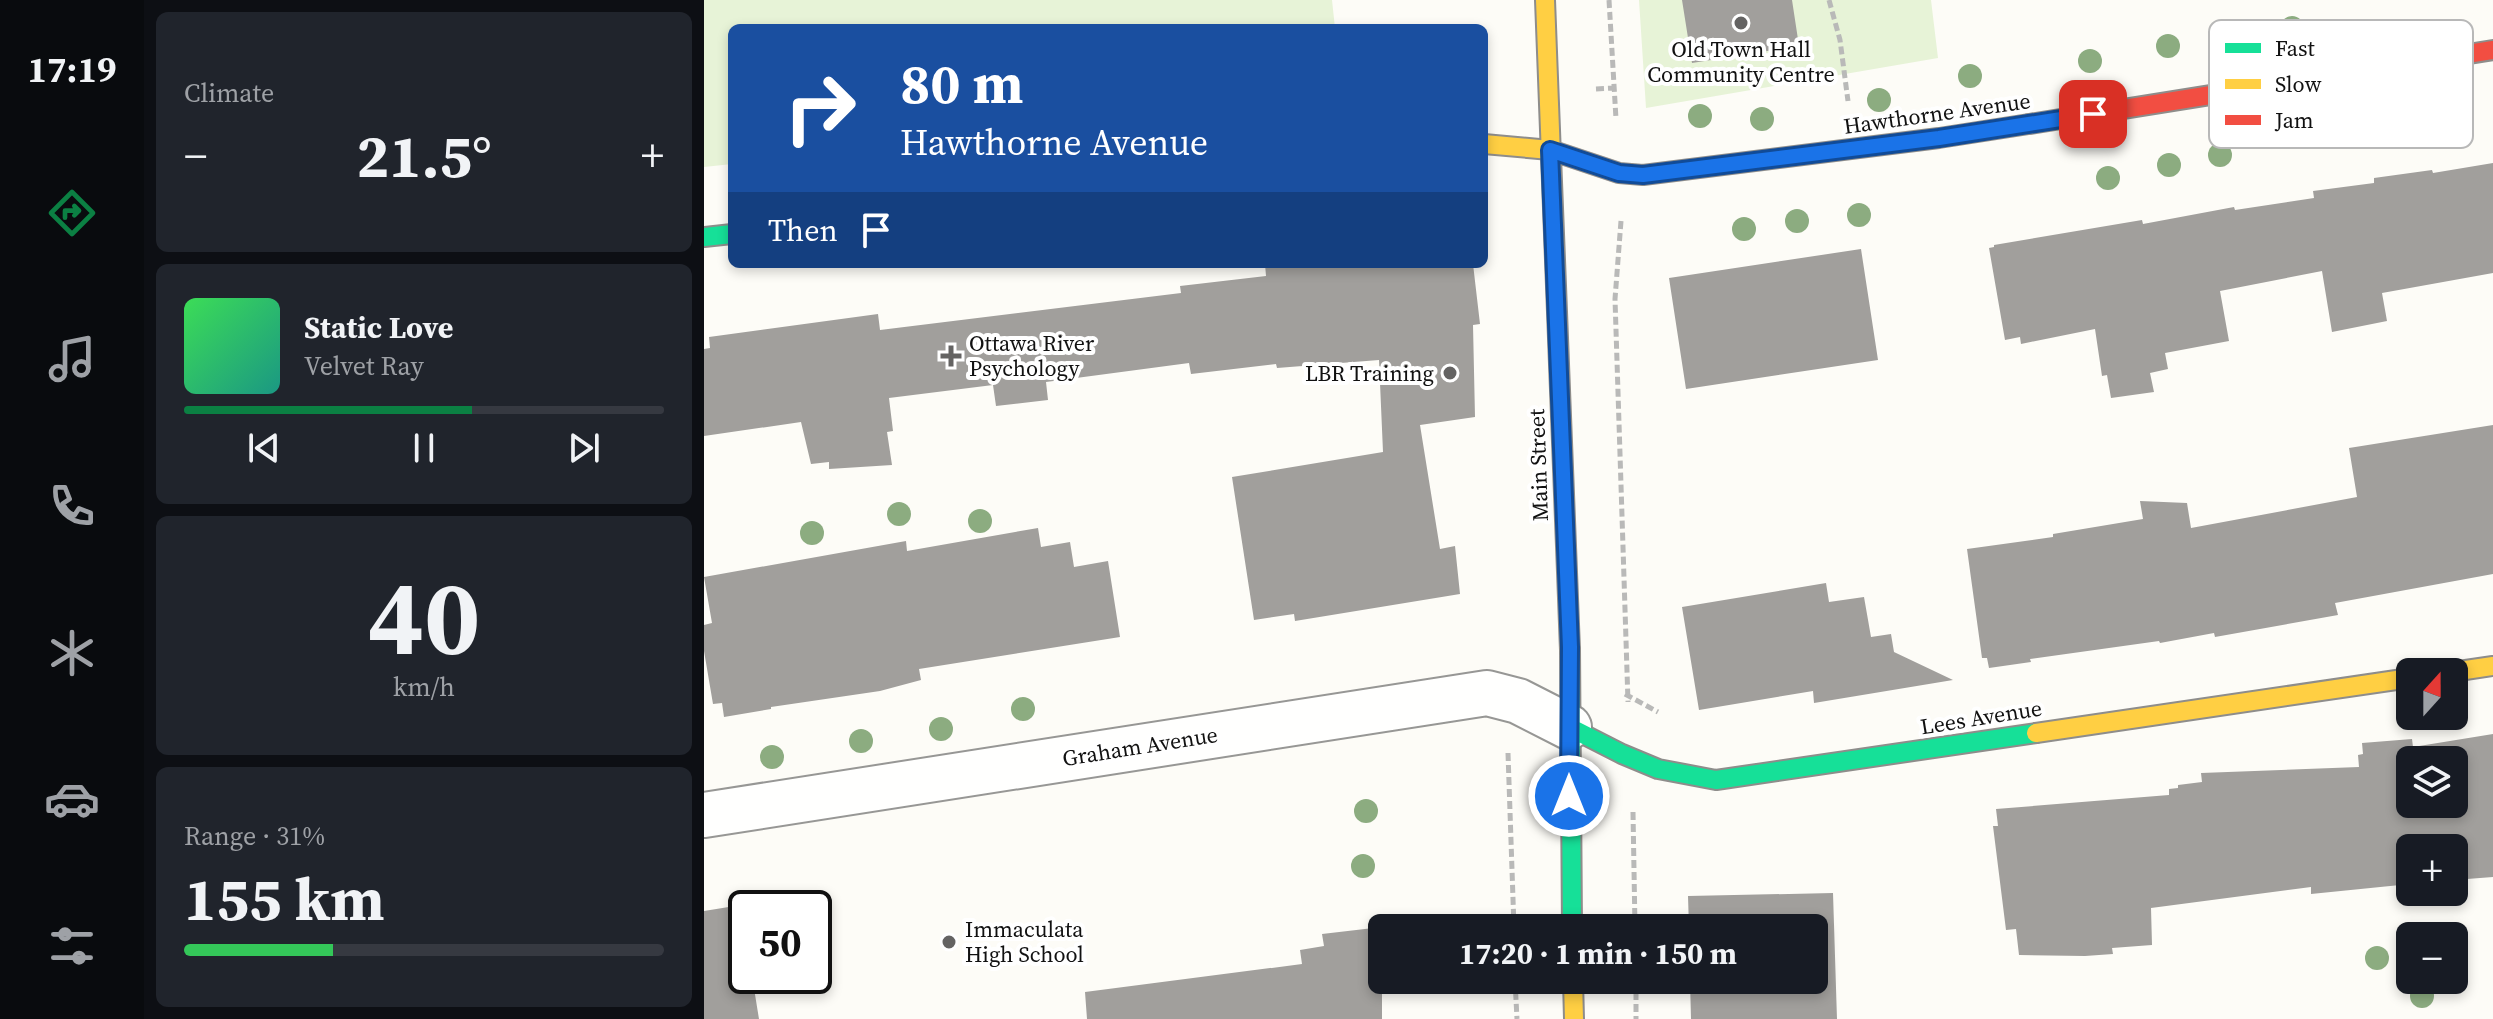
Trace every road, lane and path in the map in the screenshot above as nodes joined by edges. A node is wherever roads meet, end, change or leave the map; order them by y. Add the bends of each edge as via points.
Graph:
1 (1545, 0) edge
2 (1609, 0) edge
3 (1829, 0) edge
4 (2493, 50) edge
5 (2473, 53) edge
6 (2209, 95) edge
7 (1848, 101) dead end
8 (1488, 144) edge
9 (1550, 150) junction
10 (1619, 173) junction
11 (728, 234) edge
12 (704, 237) edge
13 (2493, 666) edge
14 (2468, 670) edge
15 (2396, 680) edge
16 (1569, 727) junction
17 (1508, 749) dead end
18 (1630, 760) junction
19 (704, 815) edge
20 (1514, 914) edge
21 (1572, 914) edge
22 (1635, 914) edge
23 (1516, 994) edge
24 (1573, 994) edge
25 (1636, 994) edge
26 (1517, 1019) edge
27 (1574, 1019) edge
28 (1636, 1019) edge

1 - 9 main road, Main Street
2 - 10 path
3 - 7 path
4 - 5 main road, Hawthorne Avenue
6 - 10 main road, Hawthorne Avenue via 1939,138 1643,175
8 - 9 main road, Hawthorne Avenue
9 - 10 main road, Hawthorne Avenue
9 - 16 main road, Main Street
10 - 18 path via 1615,299
11 - 12 main road
13 - 14 main road
15 - 18 main road, Lees Avenue via 1739,779 1690,779
16 - 18 main road, Lees Avenue
16 - 19 street, Graham Avenue via 1518,701 1487,693
16 - 21 main road, Main Street
17 - 20 path
18 - 22 path
23 - 26 path
24 - 27 main road
25 - 28 path

